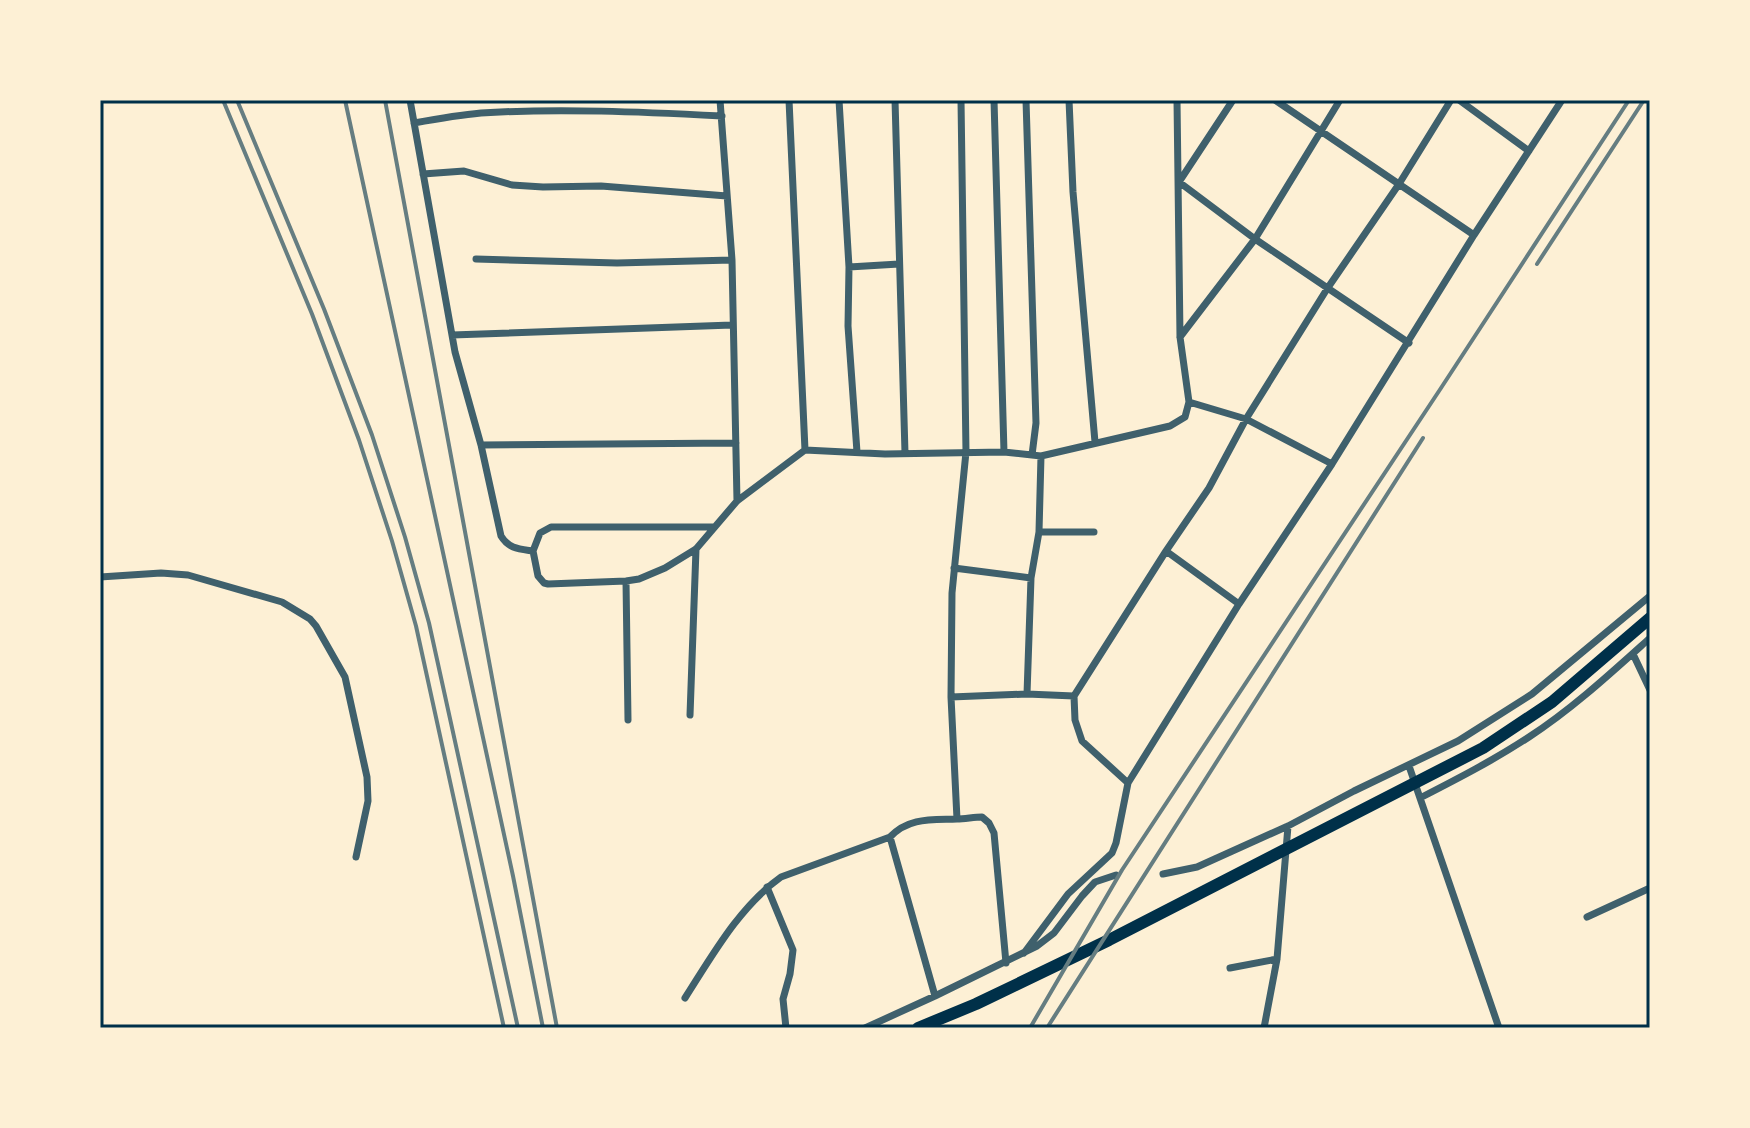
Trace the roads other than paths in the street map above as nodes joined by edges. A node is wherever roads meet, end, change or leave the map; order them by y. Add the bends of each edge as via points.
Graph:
1 (410, 100) edge
2 (720, 100) edge
3 (789, 100) edge
4 (839, 100) edge
5 (895, 100) edge
6 (961, 100) edge
7 (994, 100) edge
8 (1026, 100) edge
9 (1069, 100) edge
10 (1177, 100) edge
11 (1233, 100) edge
12 (1275, 100) edge
13 (1340, 100) edge
14 (1451, 100) edge
15 (1459, 100) edge
16 (1562, 100) edge
17 (722, 116) junction
18 (414, 123) junction
19 (1320, 131) junction
20 (1529, 151) junction
21 (423, 174) junction
22 (1179, 182) junction
23 (1399, 184) junction
24 (727, 196) junction
25 (1474, 235) junction
26 (1255, 239) junction
27 (476, 259) dead end
28 (732, 260) junction
29 (899, 264) junction
30 (849, 267) junction
31 (1327, 289) junction
32 (732, 325) junction
33 (452, 335) junction
34 (1180, 337) junction
35 (1409, 343) junction
36 (1189, 402) junction
37 (1246, 419) junction
38 (1095, 442) junction
39 (736, 443) junction
40 (481, 445) junction
41 (805, 450) junction
42 (857, 452) junction
43 (966, 452) junction
44 (1004, 452) junction
45 (905, 453) junction
46 (1036, 456) junction
47 (1332, 464) junction
48 (737, 501) junction
49 (714, 527) junction
50 (1039, 532) junction
51 (1094, 532) dead end
52 (696, 549) junction
53 (533, 551) junction
54 (1166, 551) junction
55 (954, 568) junction
56 (100, 577) edge
57 (1031, 578) junction
58 (626, 581) junction
59 (1650, 596) edge
60 (1239, 604) junction
61 (1650, 618) edge
62 (1650, 638) edge
63 (1633, 654) junction
64 (1650, 690) edge
65 (1027, 694) junction
66 (1074, 696) junction
67 (951, 697) junction
68 (690, 715) dead end
69 (628, 720) dead end
70 (1409, 766) junction
71 (1128, 783) junction
72 (1420, 798) junction
73 (957, 819) junction
74 (1288, 826) junction
75 (890, 837) junction
76 (356, 857) dead end
77 (1163, 874) dead end
78 (1116, 875) dead end
79 (767, 887) junction
80 (1650, 888) edge
81 (1587, 917) dead end
82 (1024, 953) junction
83 (1277, 959) junction
84 (1006, 963) junction
85 (1230, 968) dead end
86 (935, 996) junction
87 (685, 998) dead end
88 (786, 1028) edge
89 (865, 1028) edge
90 (918, 1028) edge
91 (1264, 1028) edge
92 (1499, 1028) edge

1 - 18 street
2 - 17 street
3 - 41 street
4 - 30 street
5 - 29 street
6 - 43 street
7 - 44 street
8 - 46 street
9 - 38 street
10 - 22 street
11 - 22 street
12 - 19 street
13 - 19 street
14 - 23 street
15 - 20 street
16 - 20 street
17 - 18 street via 503,112
17 - 24 street
18 - 21 street
19 - 23 street
19 - 26 street
20 - 25 street
21 - 24 street via 464,171 512,185
21 - 33 street
22 - 26 street
22 - 34 street
23 - 25 street
23 - 31 street
24 - 28 street
25 - 35 street
26 - 31 street
26 - 34 street
27 - 28 street
28 - 32 street
29 - 30 street
29 - 45 street
30 - 42 street
31 - 35 street
31 - 37 street
32 - 33 street
32 - 39 street
33 - 40 street
34 - 36 street
35 - 47 street
36 - 37 street
36 - 38 street via 1185,417 1170,426
37 - 47 street
37 - 54 street via 1209,488
38 - 46 street
39 - 40 street
39 - 48 street
40 - 53 street via 501,536 513,548
41 - 42 street
41 - 48 street
42 - 45 street
43 - 44 street
43 - 45 street
43 - 55 street
44 - 46 street
46 - 50 street
47 - 60 street
48 - 49 street
49 - 52 street
49 - 53 street via 551,527 540,533
50 - 51 street
50 - 57 street
52 - 58 street via 665,568
52 - 68 street
53 - 58 street via 544,583
54 - 60 street
54 - 66 street
55 - 57 street
55 - 67 street
56 - 76 street via 188,575 282,602 310,619 345,677 367,777 368,801
57 - 65 street
58 - 69 street
59 - 70 street via 1532,694
60 - 71 street
61 - 90 highway via 1552,702 1483,748 1109,940
62 - 63 street
63 - 64 street
63 - 72 street via 1531,736
65 - 66 street
65 - 67 street
66 - 71 street via 1082,741
67 - 73 street
70 - 72 street
70 - 74 street
71 - 82 street via 1112,853 1068,894
72 - 92 street
73 - 75 street via 907,824
73 - 84 street via 982,817 994,833
74 - 77 street via 1197,867
74 - 83 street
75 - 79 street
75 - 86 street
78 - 82 street via 1095,882 1054,933
79 - 87 street via 725,936
79 - 88 street via 793,950 783,999
80 - 81 street
82 - 84 street
83 - 85 street
83 - 91 street
84 - 86 street
86 - 89 street

